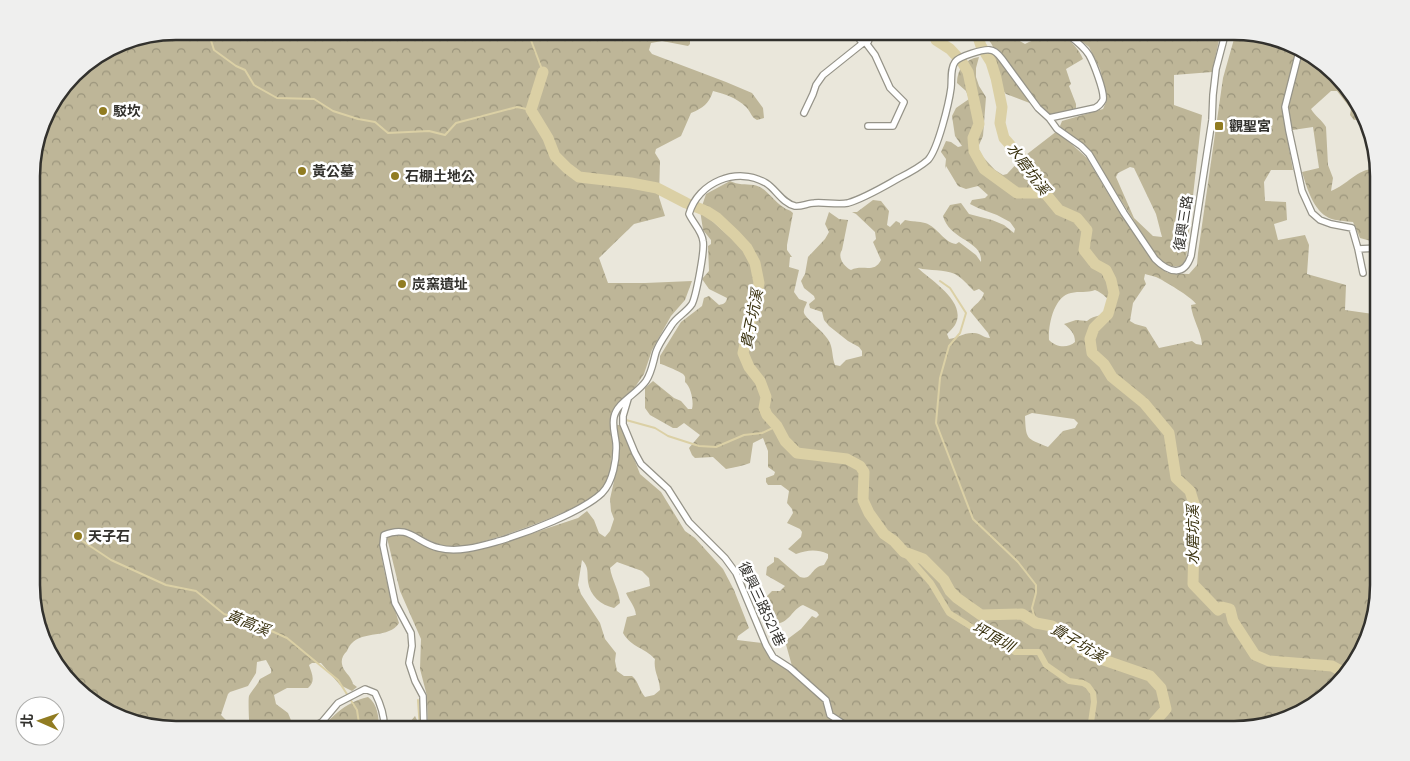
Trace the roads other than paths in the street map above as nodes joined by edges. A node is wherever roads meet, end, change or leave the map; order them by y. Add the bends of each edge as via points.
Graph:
1 (1075, 40) edge
2 (1224, 40) edge
3 (1298, 56) edge
4 (804, 113) dead end
5 (1049, 118) junction
6 (868, 126) dead end
7 (1370, 248) edge
8 (1358, 249) junction
9 (1363, 273) dead end
10 (628, 400) junction
11 (323, 721) edge
12 (384, 721) edge
13 (424, 721) edge
14 (839, 721) edge

1 - 5 street via 1089,55 1102,100 1095,108
2 - 5 street, 復興三路 via 1216,69 1212,120 1191,256 1186,268 1170,270 1155,259 1089,154 1056,129
3 - 8 street via 1285,107 1302,190 1312,213 1320,220 1352,228
4 - 6 street via 824,75 865,43 875,55 890,88 904,102 893,126
5 - 10 street, 復興三路 via 996,52 988,50 961,57 955,62 949,102 930,158 880,189 846,203 797,206 788,203 766,183 738,176 719,180 700,192 689,214 703,241 692,304 672,323 646,381
7 - 8 street
8 - 9 street
10 - 13 street via 620,404 614,416 616,452 608,483 602,493 585,505 499,541 457,550 425,543 407,532 392,531 384,535 383,545 395,603 411,633 409,664 423,696
10 - 14 street, 復興三路521巷 via 623,424 641,464 668,489 689,522 736,573 773,657 826,700 830,715
11 - 12 street via 338,703 365,690 375,693

